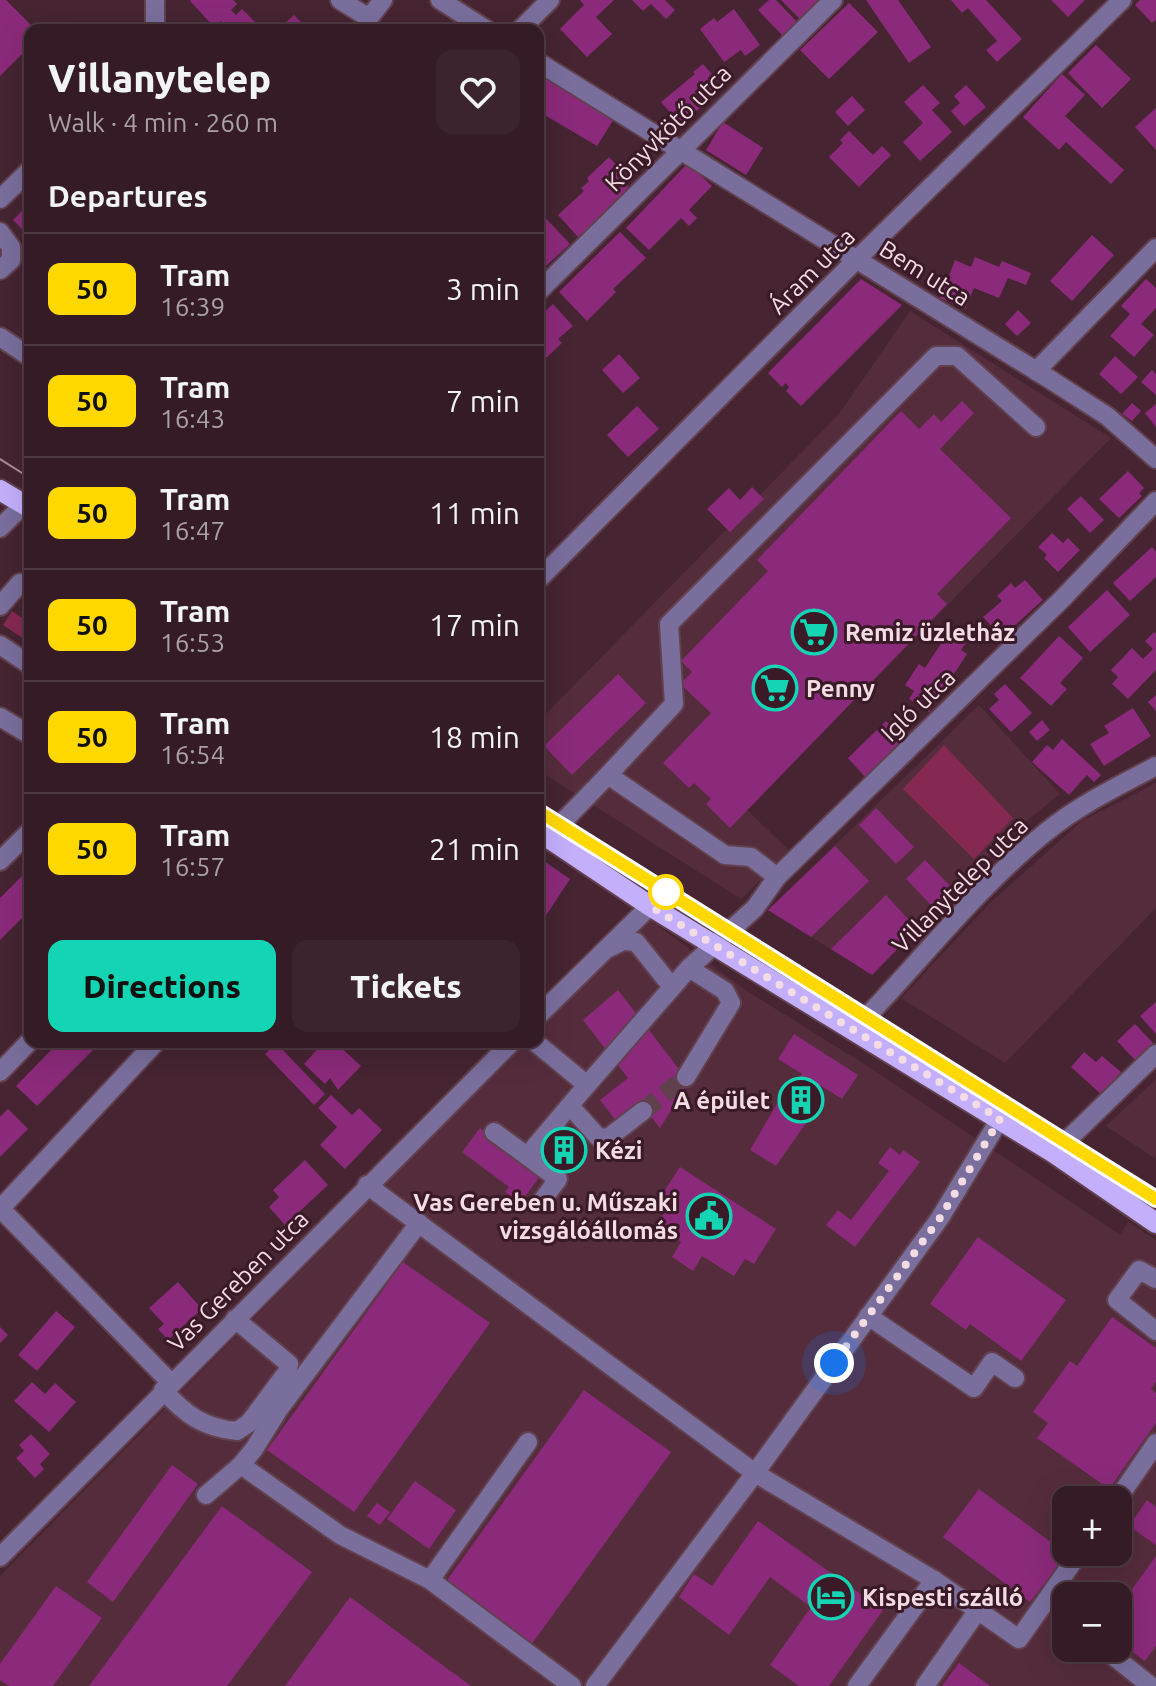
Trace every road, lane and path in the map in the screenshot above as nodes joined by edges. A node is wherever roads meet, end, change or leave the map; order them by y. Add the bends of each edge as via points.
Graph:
1 (155, 0) edge
2 (340, 0) edge
3 (383, 0) edge
4 (440, 0) edge
5 (550, 0) edge
6 (833, 0) edge
7 (1122, 0) edge
8 (155, 24) edge
9 (478, 24) edge
10 (526, 24) edge
11 (544, 66) edge
12 (680, 149) junction
13 (24, 176) edge
14 (0, 199) edge
15 (0, 232) edge
16 (1156, 248) edge
17 (857, 259) junction
18 (0, 270) edge
19 (544, 286) edge
20 (0, 337) edge
21 (24, 353) edge
22 (1036, 371) junction
23 (1036, 427) dead end
24 (1156, 459) edge
25 (0, 490) edge
26 (1156, 501) edge
27 (24, 503) edge
28 (24, 508) edge
29 (0, 528) edge
30 (544, 574) edge
31 (24, 585) edge
32 (0, 606) edge
33 (0, 645) edge
34 (24, 661) edge
35 (0, 717) edge
36 (24, 731) edge
37 (1156, 766) edge
38 (608, 775) junction
39 (544, 833) edge
40 (544, 835) edge
41 (24, 837) edge
42 (0, 861) edge
43 (777, 877) junction
44 (650, 906) junction
45 (716, 945) junction
46 (603, 951) junction
47 (689, 968) junction
48 (672, 987) junction
49 (544, 1010) edge
50 (853, 1031) junction
51 (24, 1047) edge
52 (150, 1048) edge
53 (506, 1048) edge
54 (542, 1048) edge
55 (1156, 1054) edge
56 (0, 1072) edge
57 (686, 1077) tunnel mouth
58 (587, 1085) junction
59 (570, 1106) junction
60 (643, 1111) tunnel mouth
61 (1000, 1119) junction
62 (494, 1132) dead end
63 (1054, 1153) junction
64 (527, 1156) junction
65 (367, 1185) junction
66 (542, 1201) dead end
67 (0, 1208) edge
68 (419, 1223) junction
69 (1156, 1223) edge
70 (1156, 1279) edge
71 (868, 1316) junction
72 (235, 1319) junction
73 (1156, 1331) edge
74 (1015, 1378) dead end
75 (167, 1387) junction
76 (528, 1442) dead end
77 (1156, 1443) edge
78 (241, 1465) junction
79 (755, 1473) junction
80 (1127, 1486) edge
81 (206, 1495) dead end
82 (0, 1557) edge
83 (1070, 1566) edge
84 (430, 1580) junction
85 (934, 1580) junction
86 (978, 1610) junction
87 (1121, 1662) edge
88 (572, 1686) edge
89 (595, 1686) edge
90 (857, 1686) edge
91 (925, 1686) edge
92 (1151, 1686) edge

1 - 8 street
2 - 3 street via 369,18
4 - 9 street
5 - 10 street
6 - 12 street, Könyvkötő utca
7 - 17 street, Áram utca
11 - 12 street, Bem utca
12 - 17 street, Bem utca
12 - 19 street, Könyvkötő utca
13 - 14 street
15 - 18 street via 11,247 11,260
16 - 22 street
17 - 22 street, Bem utca
17 - 30 street, Áram utca
20 - 21 street
22 - 24 street, Bem utca via 1107,416
23 - 38 street via 957,356 936,356 669,624 674,704
25 - 27 main road
26 - 43 street, Igló utca
28 - 29 street
31 - 32 street via 20,583
33 - 34 street
35 - 36 street
37 - 50 street, Villanytelep utca via 1086,803 1044,833 982,891
38 - 39 street
38 - 43 street via 725,855 751,857
40 - 44 main road
41 - 42 street
43 - 45 street, Igló utca via 755,908
44 - 45 main road
44 - 46 street
45 - 47 street, Igló utca
45 - 50 main road
46 - 48 street via 623,941 636,942
46 - 49 street
47 - 48 street, Igló utca
47 - 57 street via 725,991 731,1003
48 - 58 street, Igló utca
50 - 61 main road
51 - 56 street
52 - 67 street
53 - 65 street, Vas Gereben utca
54 - 58 street
55 - 63 street
58 - 59 street, Igló utca
59 - 60 street via 603,1139
59 - 64 street, Igló utca
61 - 63 main road
61 - 71 street via 940,1218
62 - 64 street
63 - 69 main road
64 - 66 street via 558,1179
65 - 68 street
65 - 72 street, Vas Gereben utca
67 - 75 street
68 - 78 street
68 - 79 street
70 - 73 street via 1139,1270 1117,1300
71 - 74 street via 974,1388 992,1362
71 - 79 street
72 - 75 street, Vas Gereben utca
72 - 75 street via 289,1364 249,1423 237,1431 213,1427 185,1414
75 - 82 street, Vas Gereben utca
76 - 84 street
77 - 80 street
78 - 81 street
78 - 84 street via 340,1535
79 - 85 street
79 - 89 street
83 - 86 street via 1019,1639
84 - 88 street
85 - 86 street
85 - 90 street
86 - 91 street
87 - 92 street

